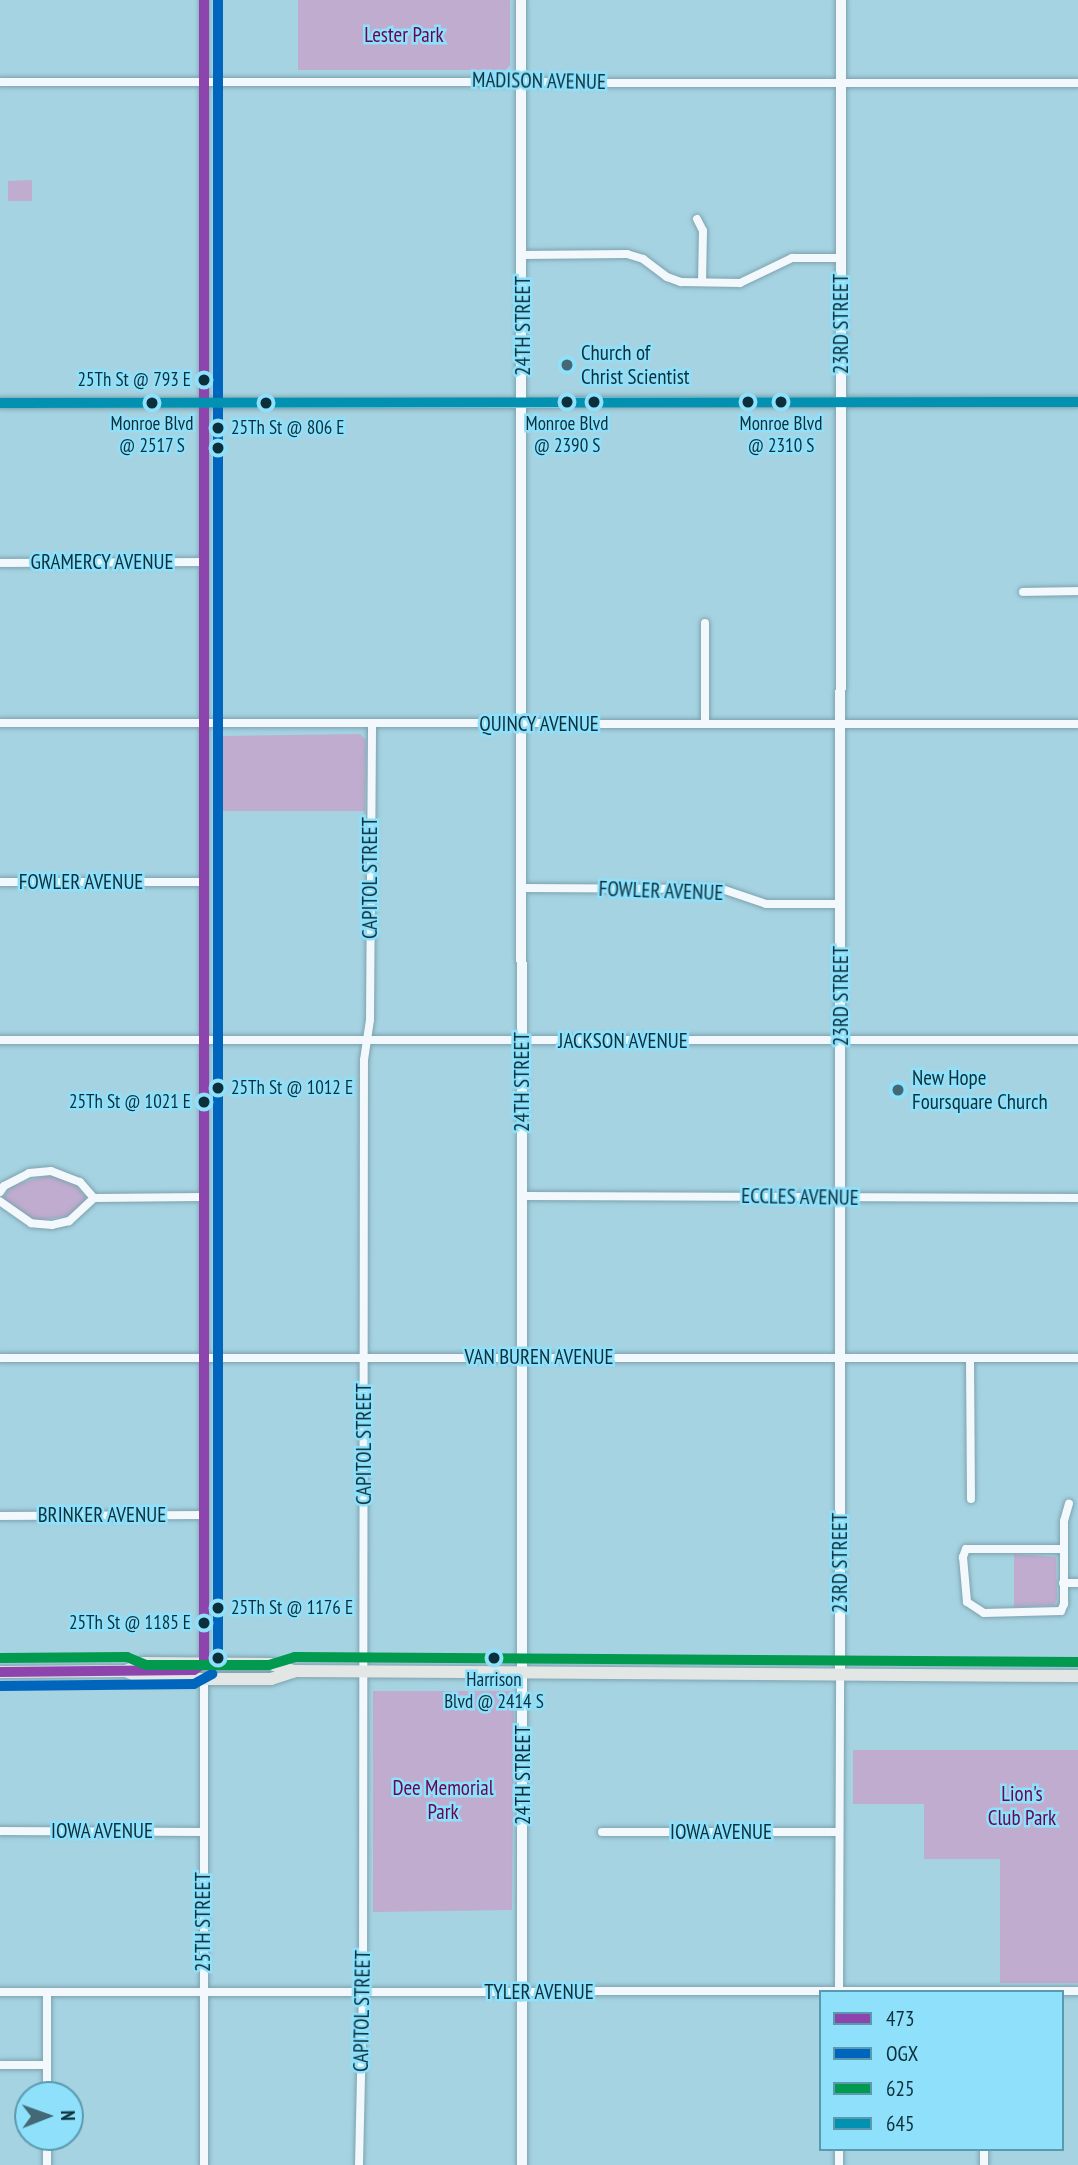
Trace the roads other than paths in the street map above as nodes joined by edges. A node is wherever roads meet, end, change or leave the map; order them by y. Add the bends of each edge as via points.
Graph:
1 (204, 0) edge
2 (521, 0) edge
3 (841, 0) edge
4 (204, 80) junction
5 (521, 81) junction
6 (0, 82) edge
7 (841, 83) junction
8 (1078, 83) edge
9 (697, 219) dead end
10 (523, 255) junction
11 (841, 258) junction
12 (702, 281) junction
13 (841, 401) junction
14 (203, 402) junction
15 (524, 402) junction
16 (1078, 402) edge
17 (0, 403) edge
18 (204, 562) junction
19 (0, 563) edge
20 (1078, 591) edge
21 (1023, 592) dead end
22 (705, 623) dead end
23 (0, 723) edge
24 (204, 724) junction
25 (372, 724) junction
26 (523, 724) junction
27 (705, 724) junction
28 (841, 724) junction
29 (1078, 724) edge
30 (204, 881) junction
31 (0, 882) edge
32 (522, 888) junction
33 (841, 904) junction
34 (841, 1039) junction
35 (0, 1040) edge
36 (1078, 1040) edge
37 (204, 1041) junction
38 (368, 1041) junction
39 (522, 1041) junction
40 (0, 1192) edge
41 (522, 1195) junction
42 (204, 1197) junction
43 (94, 1198) junction
44 (840, 1198) junction
45 (1078, 1198) edge
46 (0, 1201) edge
47 (364, 1356) junction
48 (841, 1356) junction
49 (0, 1358) edge
50 (204, 1358) junction
51 (522, 1358) junction
52 (970, 1358) junction
53 (1078, 1358) edge
54 (971, 1499) dead end
55 (1069, 1504) dead end
56 (0, 1516) edge
57 (204, 1516) junction
58 (1064, 1549) junction
59 (1063, 1583) junction
60 (1078, 1583) edge
61 (204, 1664) junction
62 (126, 1671) junction
63 (295, 1671) junction
64 (0, 1672) edge
65 (364, 1672) junction
66 (523, 1673) junction
67 (1078, 1676) edge
68 (840, 1677) junction
69 (204, 1679) junction
70 (0, 1831) edge
71 (204, 1832) junction
72 (602, 1832) dead end
73 (839, 1832) junction
74 (839, 1990) edge
75 (0, 1992) edge
76 (47, 1992) junction
77 (203, 1992) junction
78 (363, 1992) junction
79 (522, 1992) junction
80 (819, 1992) edge
81 (0, 2065) edge
82 (47, 2065) junction
83 (47, 2081) edge
84 (204, 2165) edge
85 (359, 2165) edge
86 (522, 2165) edge

1 - 4 street
2 - 5 street, 24TH STREET
3 - 7 street, 23RD STREET
4 - 5 street, MADISON AVENUE
4 - 6 street, MADISON AVENUE
4 - 14 street
5 - 7 street, MADISON AVENUE
5 - 10 street, 24TH STREET
7 - 8 street, MADISON AVENUE
7 - 11 street, 23RD STREET
9 - 12 street via 704,231
10 - 12 street via 627,254 674,280
10 - 15 street, 24TH STREET
11 - 12 street via 792,258 740,282
11 - 13 street, 23RD STREET
13 - 15 street
13 - 16 street
13 - 28 street, 23RD STREET
14 - 15 street
14 - 17 street
14 - 18 street
15 - 26 street, 24TH STREET
18 - 19 street, GRAMERCY AVENUE
18 - 24 street
20 - 21 street
22 - 27 street
23 - 24 street, QUINCY AVENUE
24 - 25 street, QUINCY AVENUE
24 - 30 street
25 - 26 street, QUINCY AVENUE
25 - 38 street, CAPITOL STREET
26 - 27 street, QUINCY AVENUE
26 - 32 street, 24TH STREET
27 - 28 street, QUINCY AVENUE
28 - 29 street, QUINCY AVENUE
28 - 33 street, 23RD STREET
30 - 31 street, FOWLER AVENUE
30 - 37 street
32 - 33 street, FOWLER AVENUE via 722,889 765,904
32 - 39 street, 24TH STREET
33 - 34 street, 23RD STREET
34 - 36 street, JACKSON AVENUE
34 - 39 street, JACKSON AVENUE
34 - 44 street, 23RD STREET
35 - 37 street, JACKSON AVENUE
37 - 38 street, JACKSON AVENUE
37 - 42 street
38 - 39 street, JACKSON AVENUE
38 - 47 street, CAPITOL STREET via 364,1060
39 - 41 street, 24TH STREET
40 - 43 street via 29,1173 51,1171 80,1182
41 - 44 street, ECCLES AVENUE
41 - 51 street, 24TH STREET
42 - 43 street
42 - 50 street
43 - 46 street via 69,1221 52,1225 20,1218
44 - 45 street, ECCLES AVENUE
44 - 48 street, 23RD STREET
47 - 50 street, VAN BUREN AVENUE
47 - 51 street, VAN BUREN AVENUE
47 - 65 street, CAPITOL STREET
48 - 51 street, VAN BUREN AVENUE
48 - 52 street, VAN BUREN AVENUE
48 - 68 street, 23RD STREET
49 - 50 street, VAN BUREN AVENUE
50 - 57 street
51 - 66 street, 24TH STREET
52 - 53 street, VAN BUREN AVENUE
52 - 54 street
55 - 58 street
56 - 57 street, BRINKER AVENUE
57 - 61 street
58 - 59 street
58 - 59 street via 977,1547 966,1549 963,1557 967,1602 984,1614 1058,1613 1064,1604
59 - 60 street
61 - 62 main road via 194,1670
61 - 63 main road via 271,1664
62 - 64 main road
62 - 69 main road via 143,1679
63 - 65 main road
63 - 69 main road via 215,1671
65 - 66 main road
65 - 78 street, CAPITOL STREET
66 - 68 main road
66 - 79 street, 24TH STREET
67 - 68 main road
68 - 73 street, 23RD STREET
69 - 71 street, 25TH STREET
70 - 71 street, IOWA AVENUE
71 - 77 street, 25TH STREET
72 - 73 street, IOWA AVENUE
73 - 74 street, 23RD STREET
75 - 76 street, TYLER AVENUE
76 - 77 street, TYLER AVENUE
76 - 82 street
77 - 78 street, TYLER AVENUE
77 - 84 street, 25TH STREET
78 - 79 street, TYLER AVENUE
78 - 85 street, CAPITOL STREET
79 - 80 street, TYLER AVENUE
79 - 86 street, 24TH STREET
81 - 82 street
82 - 83 street

